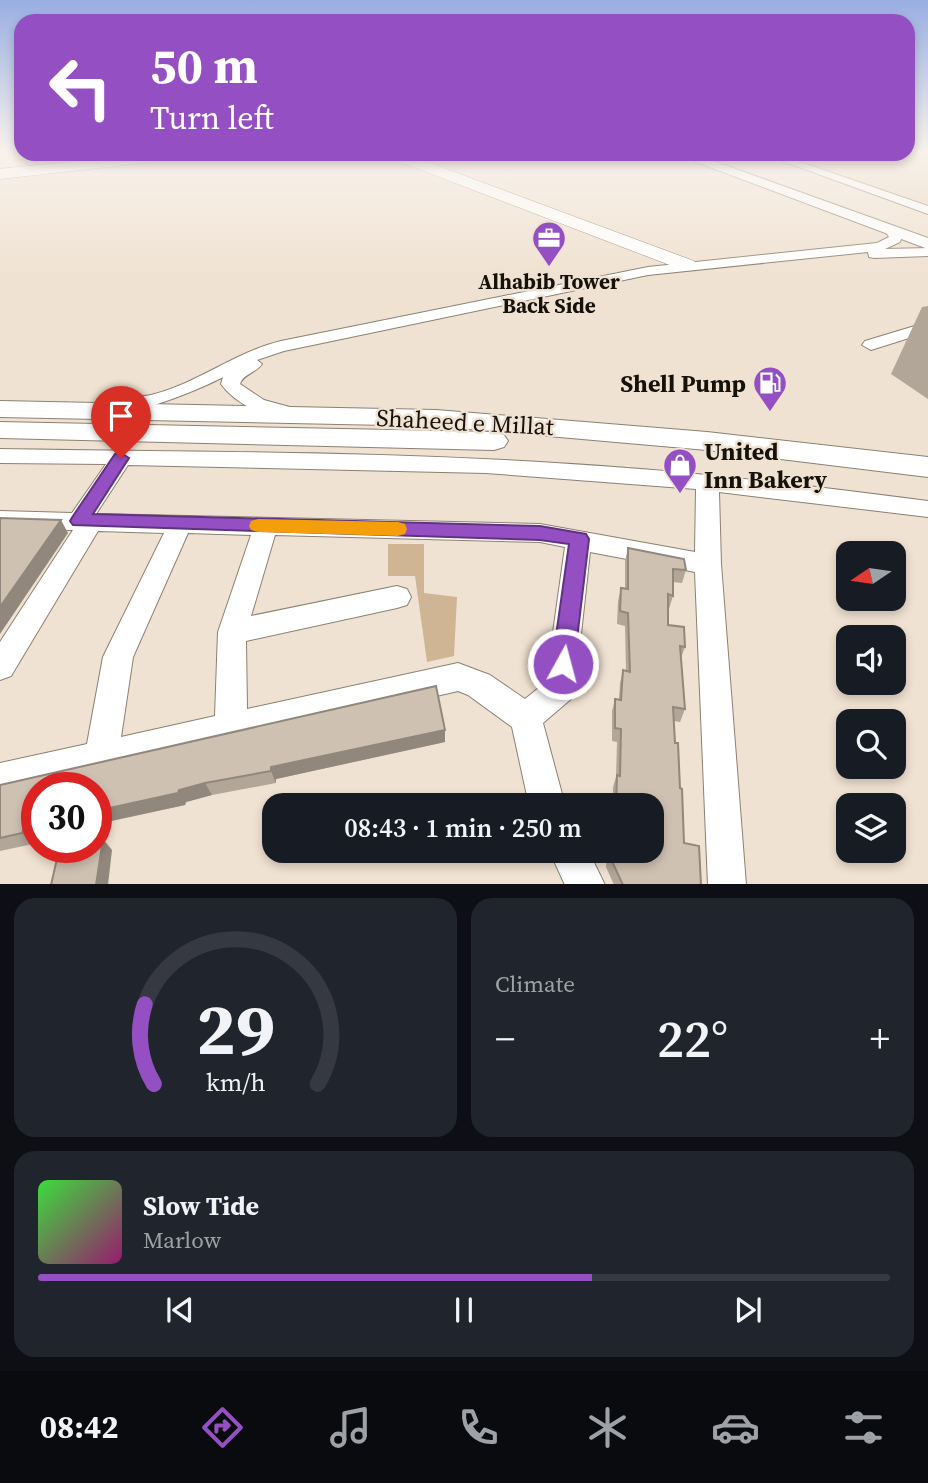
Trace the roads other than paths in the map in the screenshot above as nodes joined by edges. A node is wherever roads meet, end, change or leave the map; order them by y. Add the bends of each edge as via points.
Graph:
1 (481, 194) edge
2 (499, 194) edge
3 (807, 194) edge
4 (883, 194) edge
5 (810, 195) junction
6 (928, 210) edge
7 (928, 226) edge
8 (890, 229) junction
9 (928, 235) edge
10 (928, 244) edge
11 (928, 252) edge
12 (816, 255) junction
13 (687, 265) junction
14 (660, 269) junction
15 (928, 327) edge
16 (324, 338) junction
17 (871, 345) dead end
18 (0, 409) edge
19 (71, 411) junction
20 (297, 415) junction
21 (436, 418) junction
22 (0, 430) edge
23 (928, 450) edge
24 (0, 456) edge
25 (121, 458) junction
26 (928, 467) edge
27 (707, 482) junction
28 (928, 484) edge
29 (928, 509) edge
30 (85, 521) junction
31 (2, 523) edge
32 (181, 523) junction
33 (267, 526) junction
34 (579, 539) junction
35 (708, 564) junction
36 (397, 597) dead end
37 (232, 632) junction
38 (0, 667) edge
39 (526, 718) junction
40 (231, 728) junction
41 (101, 757) junction
42 (0, 780) edge
43 (544, 793) edge
44 (727, 884) edge

1 - 14 highway via 627,251
2 - 13 highway
3 - 5 main road
4 - 6 street
5 - 7 main road via 856,201
5 - 8 main road
5 - 9 main road
8 - 10 main road
8 - 12 street via 896,236 890,244
11 - 12 street
12 - 13 street
13 - 14 street
14 - 16 street
15 - 17 street
16 - 19 street via 260,351 180,392 148,402
16 - 20 street via 261,361 233,376 230,384 247,400
18 - 19 main road, Shaheed e Millat
19 - 20 main road, Shaheed e Millat
20 - 21 main road, Shaheed e Millat
21 - 23 main road via 556,415
21 - 26 main road, Shaheed e Millat via 707,441
22 - 28 main road, Shaheed e Millat via 566,445 713,457
24 - 25 street
25 - 27 street via 418,464
25 - 30 street
27 - 29 street
27 - 35 street
30 - 31 street
30 - 32 street
30 - 38 street
32 - 33 street
32 - 41 street via 118,657
33 - 34 street via 540,533
33 - 37 street
34 - 35 street
34 - 39 street via 560,689
35 - 44 street
36 - 37 street
37 - 40 street
39 - 40 street via 479,685 458,677
39 - 43 street
40 - 41 street
41 - 42 street

